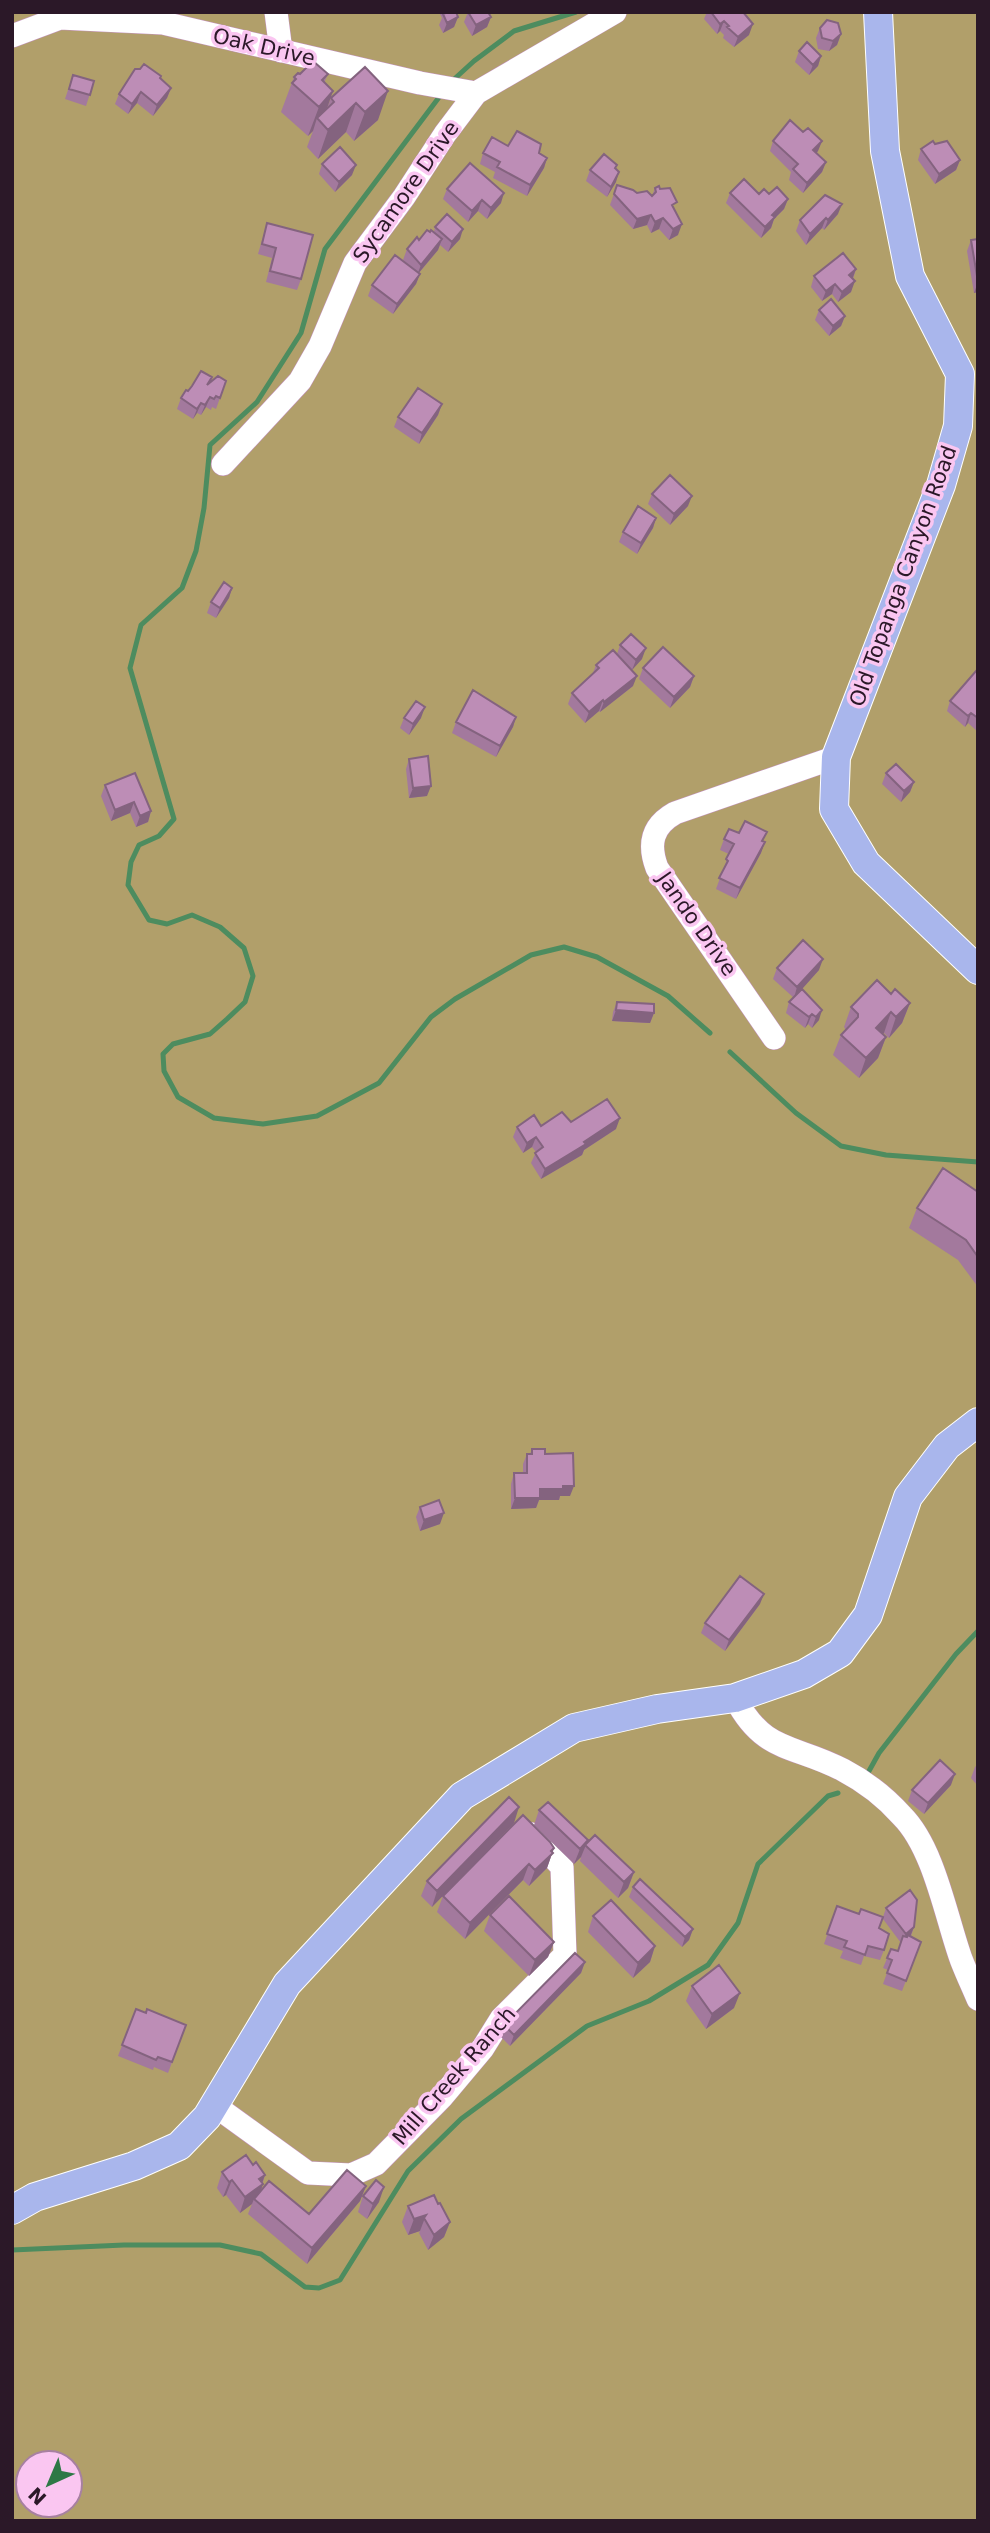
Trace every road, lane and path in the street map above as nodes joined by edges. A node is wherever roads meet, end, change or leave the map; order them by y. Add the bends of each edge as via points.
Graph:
1 (276, 12) edge
2 (615, 12) edge
3 (878, 12) edge
4 (12, 36) edge
5 (281, 51) junction
6 (468, 92) junction
7 (223, 464) dead end
8 (836, 757) junction
9 (978, 970) edge
10 (774, 1038) dead end
11 (978, 1422) edge
12 (735, 1698) junction
13 (527, 1829) edge
14 (978, 1999) edge
15 (214, 2105) junction
16 (12, 2210) edge

1 - 5 street
2 - 6 street
3 - 8 main road, Old Topanga Canyon Road via 885,151 910,276 960,374 958,426 941,485
4 - 5 street, Oak Drive via 60,18 163,23
5 - 6 street, Oak Drive
6 - 7 street, Sycamore Drive via 404,197 355,263 300,381
8 - 9 main road, Old Topanga Canyon Road via 834,809 866,863
8 - 10 street, Jando Drive via 676,813 653,835 657,868
11 - 12 main road via 947,1446 908,1497 869,1615 840,1653 804,1674
12 - 14 street via 760,1734 779,1747 844,1770 904,1817 934,1873
12 - 15 main road via 574,1728 462,1796 287,1984
13 - 15 street, Mill Creek Ranch via 562,1867 565,1955 501,2020 441,2098 376,2164 351,2175 308,2173
15 - 16 main road via 179,2146 134,2166 35,2197

